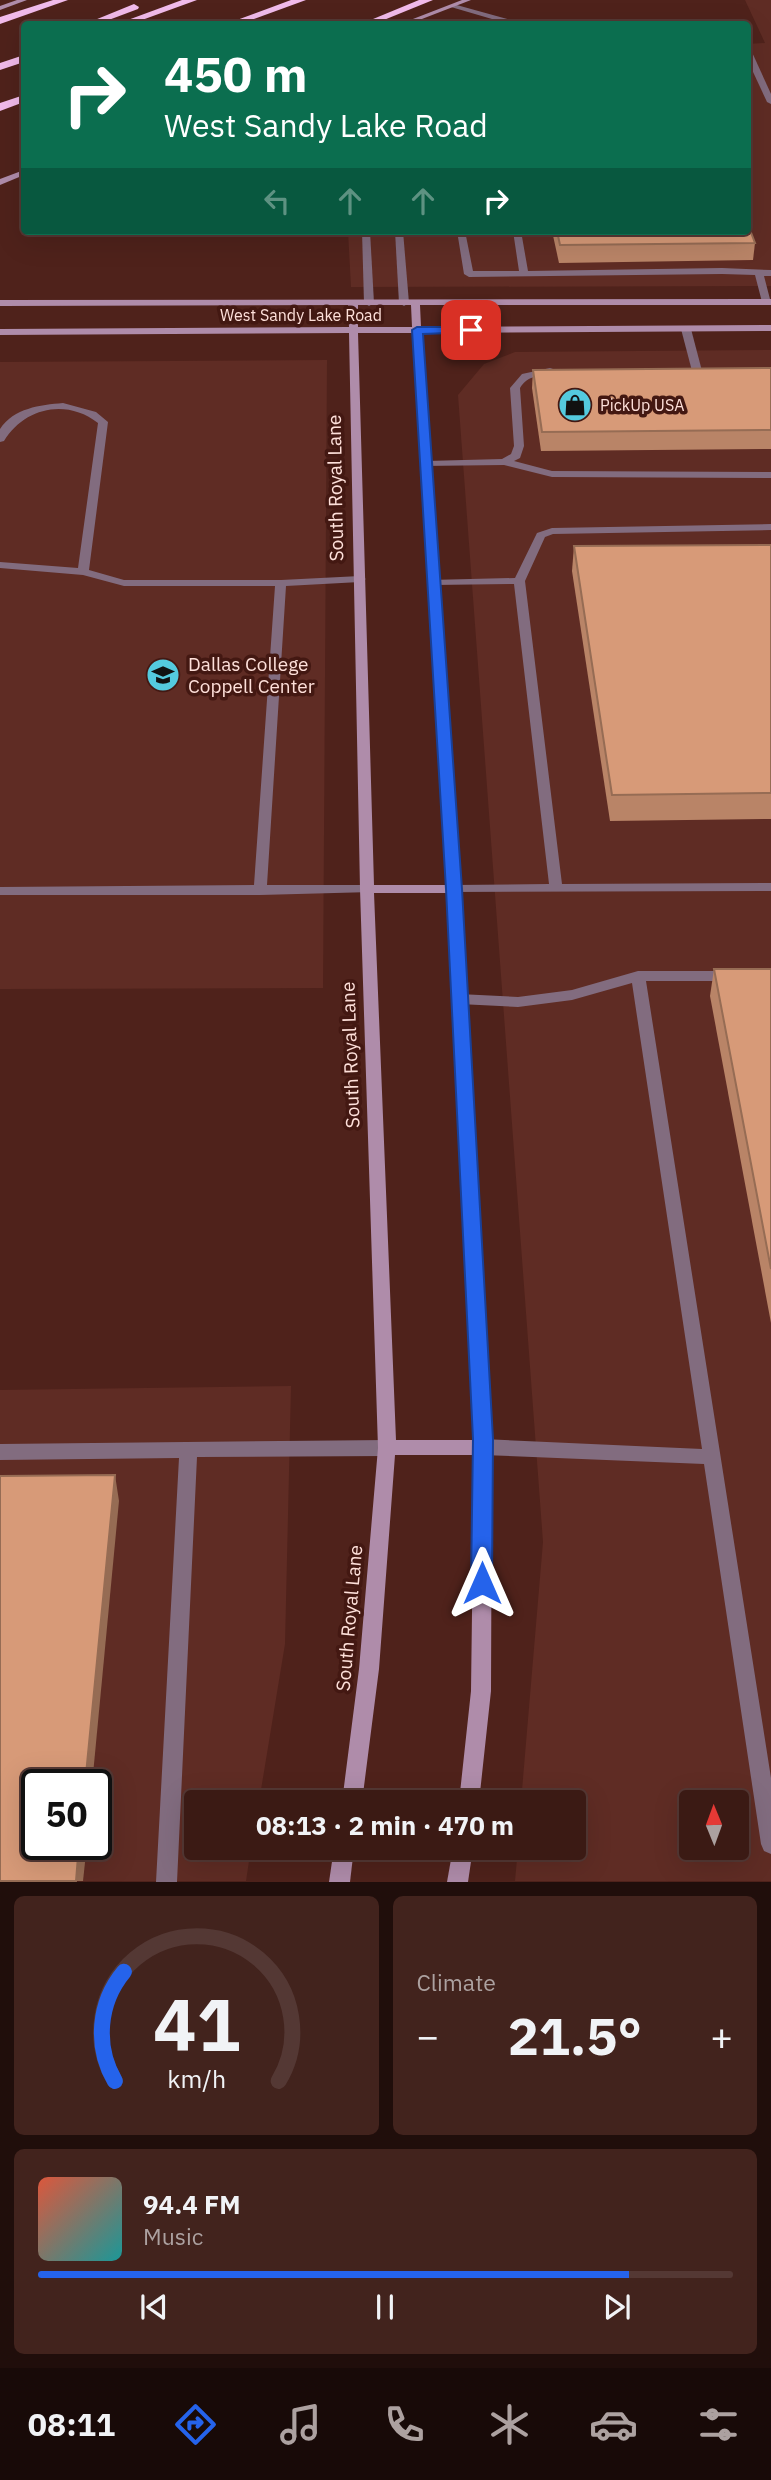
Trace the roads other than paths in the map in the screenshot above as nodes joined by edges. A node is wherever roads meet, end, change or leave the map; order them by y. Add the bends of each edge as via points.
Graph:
1 (24, 0) edge
2 (63, 0) edge
3 (192, 0) edge
4 (301, 0) edge
5 (428, 0) edge
6 (468, 0) edge
7 (140, 5) dead end
8 (453, 6) junction
9 (0, 8) edge
10 (0, 21) edge
11 (98, 21) edge
12 (131, 21) edge
13 (240, 21) edge
14 (374, 21) edge
15 (412, 21) edge
16 (504, 21) edge
17 (21, 59) edge
18 (751, 61) edge
19 (0, 67) edge
20 (21, 100) edge
21 (771, 102) edge
22 (0, 107) edge
23 (21, 174) edge
24 (0, 182) edge
25 (366, 235) edge
26 (399, 235) edge
27 (462, 235) edge
28 (518, 235) edge
29 (524, 273) junction
30 (759, 273) junction
31 (771, 273) edge
32 (769, 302) edge
33 (0, 303) edge
34 (353, 303) junction
35 (369, 303) junction
36 (404, 303) junction
37 (415, 303) junction
38 (771, 328) edge
39 (686, 329) junction
40 (417, 330) junction
41 (354, 331) junction
42 (0, 332) edge
43 (560, 371) edge
44 (709, 371) edge
45 (0, 439) edge
46 (504, 462) junction
47 (426, 464) junction
48 (771, 475) edge
49 (771, 527) edge
50 (0, 565) edge
51 (83, 572) junction
52 (360, 579) junction
53 (519, 581) junction
54 (434, 582) junction
55 (281, 583) junction
56 (771, 887) edge
57 (556, 888) junction
58 (367, 889) junction
59 (454, 889) junction
60 (0, 891) edge
61 (260, 891) junction
62 (638, 976) junction
63 (771, 976) edge
64 (460, 999) junction
65 (482, 1447) junction
66 (387, 1448) junction
67 (188, 1450) junction
68 (0, 1452) edge
69 (712, 1457) junction
70 (354, 1790) edge
71 (470, 1790) edge
72 (771, 1844) edge
73 (342, 1860) edge
74 (461, 1860) edge
75 (166, 1881) edge
76 (339, 1881) edge
77 (457, 1881) edge

1 - 9 main road
2 - 10 highway
3 - 12 highway
4 - 13 highway
5 - 14 highway
6 - 8 main road
7 - 11 highway
8 - 15 main road
8 - 16 lane
17 - 19 highway
18 - 21 lane
20 - 22 highway
23 - 24 main road
25 - 35 lane
26 - 36 lane
27 - 29 lane via 469,274
28 - 29 lane
29 - 30 lane
30 - 31 lane
30 - 32 lane
32 - 37 main road, West Sandy Lake Road
33 - 34 main road, West Sandy Lake Road
34 - 35 main road, West Sandy Lake Road
34 - 41 main road, South Royal Lane
35 - 36 main road, West Sandy Lake Road
36 - 37 main road, West Sandy Lake Road
37 - 40 main road
38 - 39 main road, West Sandy Lake Road
39 - 40 main road, West Sandy Lake Road
39 - 44 lane via 693,371
40 - 41 main road, West Sandy Lake Road
40 - 47 main road
41 - 42 main road, West Sandy Lake Road
41 - 52 main road, South Royal Lane
43 - 46 lane via 525,375 518,382 519,446 516,456
45 - 51 lane via 11,421 49,407 78,409 103,422
46 - 47 lane
46 - 48 lane via 552,474
47 - 54 main road
49 - 53 lane via 552,531 541,535
50 - 51 lane
51 - 55 lane via 124,583
52 - 55 lane
52 - 58 main road, South Royal Lane
53 - 54 lane
53 - 57 lane
54 - 59 main road
55 - 61 lane
56 - 57 lane
57 - 59 lane
58 - 59 main road
58 - 61 lane
58 - 66 main road, South Royal Lane
59 - 64 main road
60 - 61 lane
62 - 63 lane
62 - 64 lane via 572,995 519,1002
62 - 69 lane
64 - 65 main road
65 - 66 main road
65 - 69 lane
65 - 71 main road via 481,1691
66 - 67 lane
66 - 70 main road, South Royal Lane via 369,1669
67 - 68 lane
67 - 75 lane
69 - 72 lane
73 - 76 main road
74 - 77 main road

